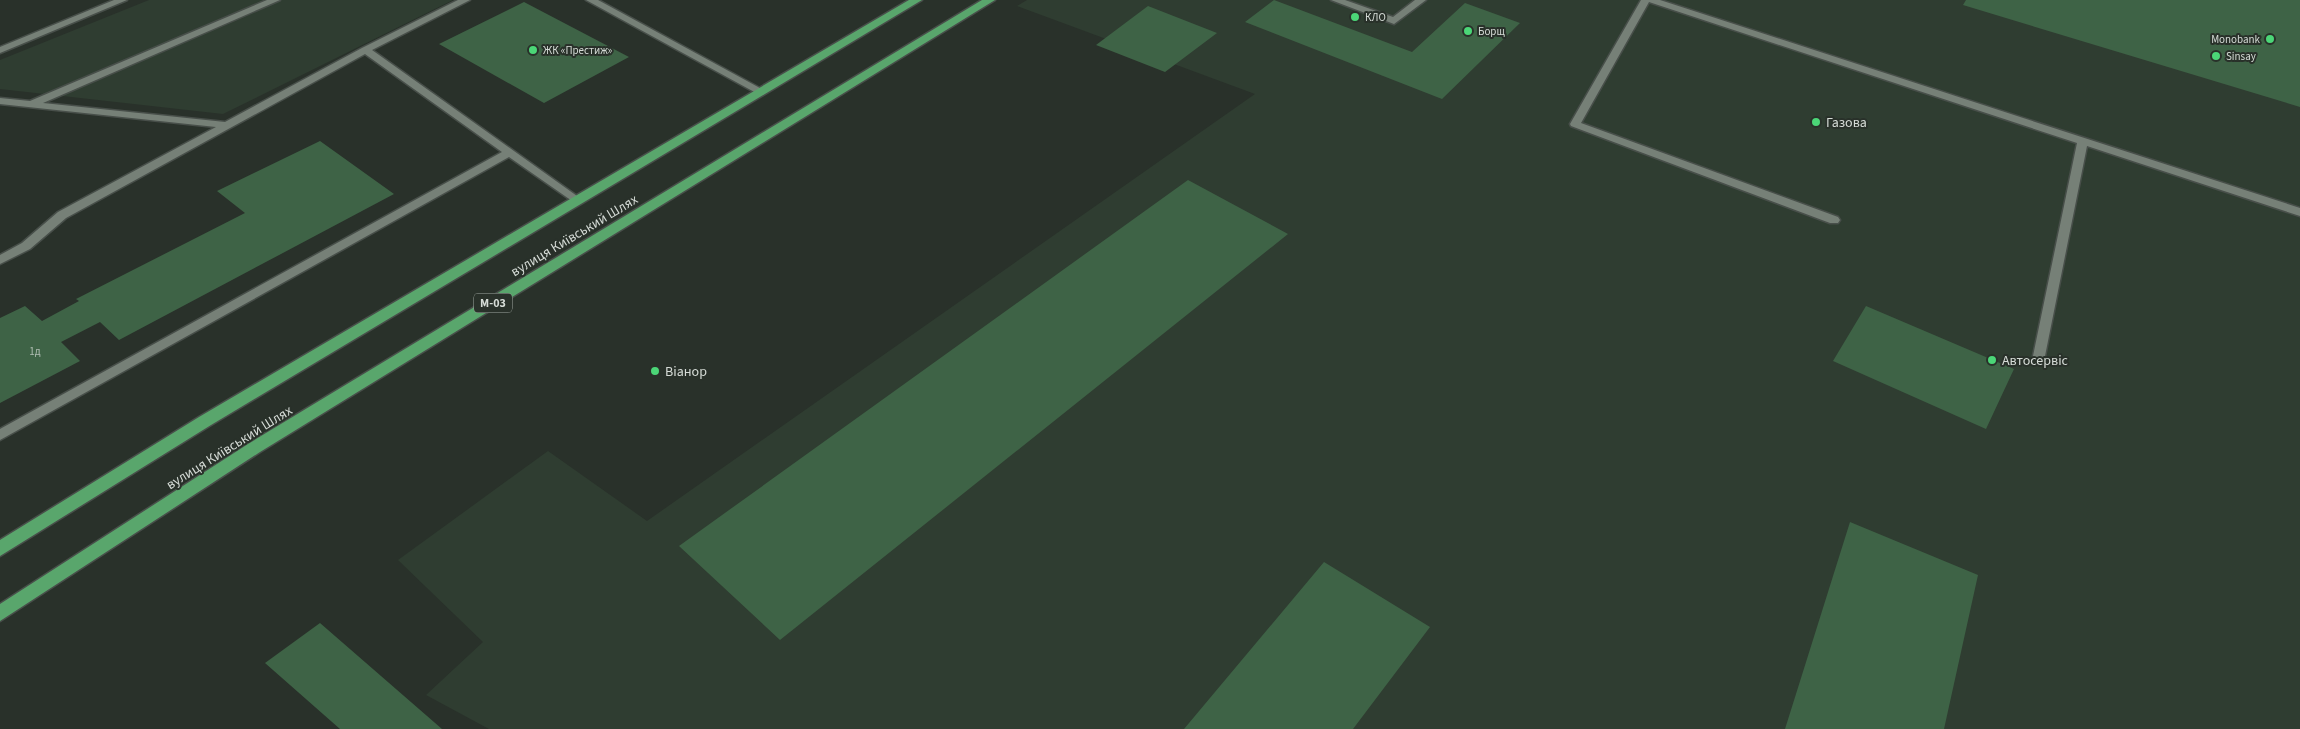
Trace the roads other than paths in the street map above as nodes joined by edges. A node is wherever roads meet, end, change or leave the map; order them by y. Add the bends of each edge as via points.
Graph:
1 (122, 0) edge
2 (275, 0) edge
3 (465, 0) edge
4 (591, 0) edge
5 (917, 0) edge
6 (990, 0) edge
7 (1336, 0) edge
8 (1421, 0) edge
9 (1646, 0) edge
10 (1650, 0) edge
11 (0, 50) edge
12 (366, 50) junction
13 (762, 92) junction
14 (0, 101) edge
15 (34, 103) junction
16 (228, 125) junction
17 (2083, 141) junction
18 (510, 152) junction
19 (579, 200) junction
20 (2300, 212) edge
21 (1834, 220) dead end
22 (0, 260) edge
23 (2040, 356) dead end
24 (0, 435) edge
25 (0, 550) edge
26 (0, 613) edge

1 - 11 lane
2 - 15 lane
3 - 12 lane
4 - 13 lane
5 - 13 highway, вулиця Київський Шлях
6 - 26 highway, вулиця Київський Шлях / М-03 via 254,448
7 - 8 lane via 1394,21
9 - 21 lane via 1575,124
10 - 17 lane
12 - 16 lane
12 - 18 lane
13 - 19 highway, вулиця Київський Шлях
14 - 15 lane
15 - 16 lane
16 - 22 lane via 62,215 26,246
17 - 20 lane
17 - 23 lane
18 - 19 lane
18 - 24 lane
19 - 25 highway, вулиця Київський Шлях via 205,421

